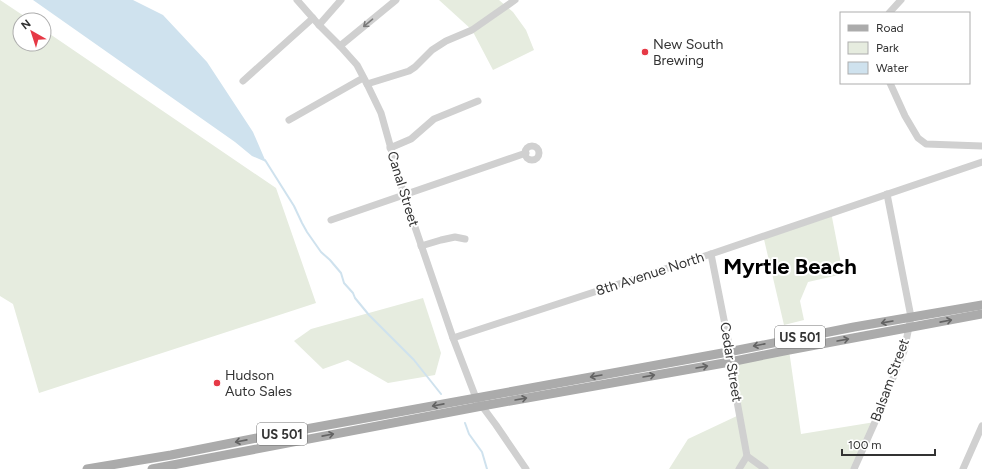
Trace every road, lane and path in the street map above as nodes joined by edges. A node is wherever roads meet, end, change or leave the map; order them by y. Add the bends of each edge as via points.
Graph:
1 (297, 0) edge
2 (341, 0) edge
3 (396, 0) edge
4 (515, 0) edge
5 (900, 0) edge
6 (890, 12) edge
7 (313, 18) junction
8 (320, 26) junction
9 (340, 46) junction
10 (242, 81) dead end
11 (365, 81) junction
12 (890, 84) edge
13 (478, 101) dead end
14 (289, 120) dead end
15 (982, 146) edge
16 (390, 148) junction
17 (526, 154) dead end
18 (982, 162) edge
19 (887, 194) junction
20 (404, 196) junction
21 (331, 220) dead end
22 (465, 239) dead end
23 (421, 246) junction
24 (711, 254) junction
25 (982, 305) edge
26 (982, 314) edge
27 (911, 318) junction
28 (909, 328) junction
29 (453, 338) junction
30 (728, 352) junction
31 (730, 362) junction
32 (476, 398) junction
33 (482, 406) junction
34 (982, 426) edge
35 (171, 455) junction
36 (747, 456) junction
37 (174, 467) edge
38 (87, 469) edge
39 (152, 469) edge
40 (526, 469) edge
41 (739, 469) edge
42 (764, 469) edge
43 (854, 469) edge
44 (963, 469) edge

1 - 7 street, Canal Street
2 - 8 street
3 -> 9 street
4 - 11 street via 472,30 432,50 409,71
5 - 6 street
7 - 8 street, Canal Street
7 - 10 street
8 - 9 street, Canal Street
9 - 11 street, Canal Street via 357,65
11 - 14 street
11 - 16 street, Canal Street via 381,113
12 - 15 street via 918,138 926,144
13 - 16 street via 434,119 411,139
16 - 20 street, Canal Street
17 - 20 street
18 - 19 street, 8th Avenue North
19 - 24 street, 8th Avenue North
19 - 27 street, Balsam Street
20 - 21 street
20 - 23 street, Canal Street
22 - 23 street via 441,240
23 - 29 street, Canal Street
24 - 29 street, 8th Avenue North
24 - 30 street, Cedar Street via 729,345
25 - 27 main road, US 501
28 -> 26 main road, US 501
27 - 28 street, Balsam Street
27 -> 30 main road, US 501
31 -> 28 main road, US 501
28 - 43 street, Balsam Street via 904,351
29 - 32 street, Canal Street
30 - 31 street, Cedar Street
30 -> 32 main road, US 501
33 -> 31 main road, US 501
31 - 36 street, Cedar Street
32 - 33 street, Canal Street
32 -> 35 main road, US 501
37 -> 33 main road, US 501
33 - 40 street, Canal Street
34 - 44 street
35 - 37 street
35 - 38 main road, US 501
36 - 41 street
36 - 42 street
37 - 39 main road, US 501

